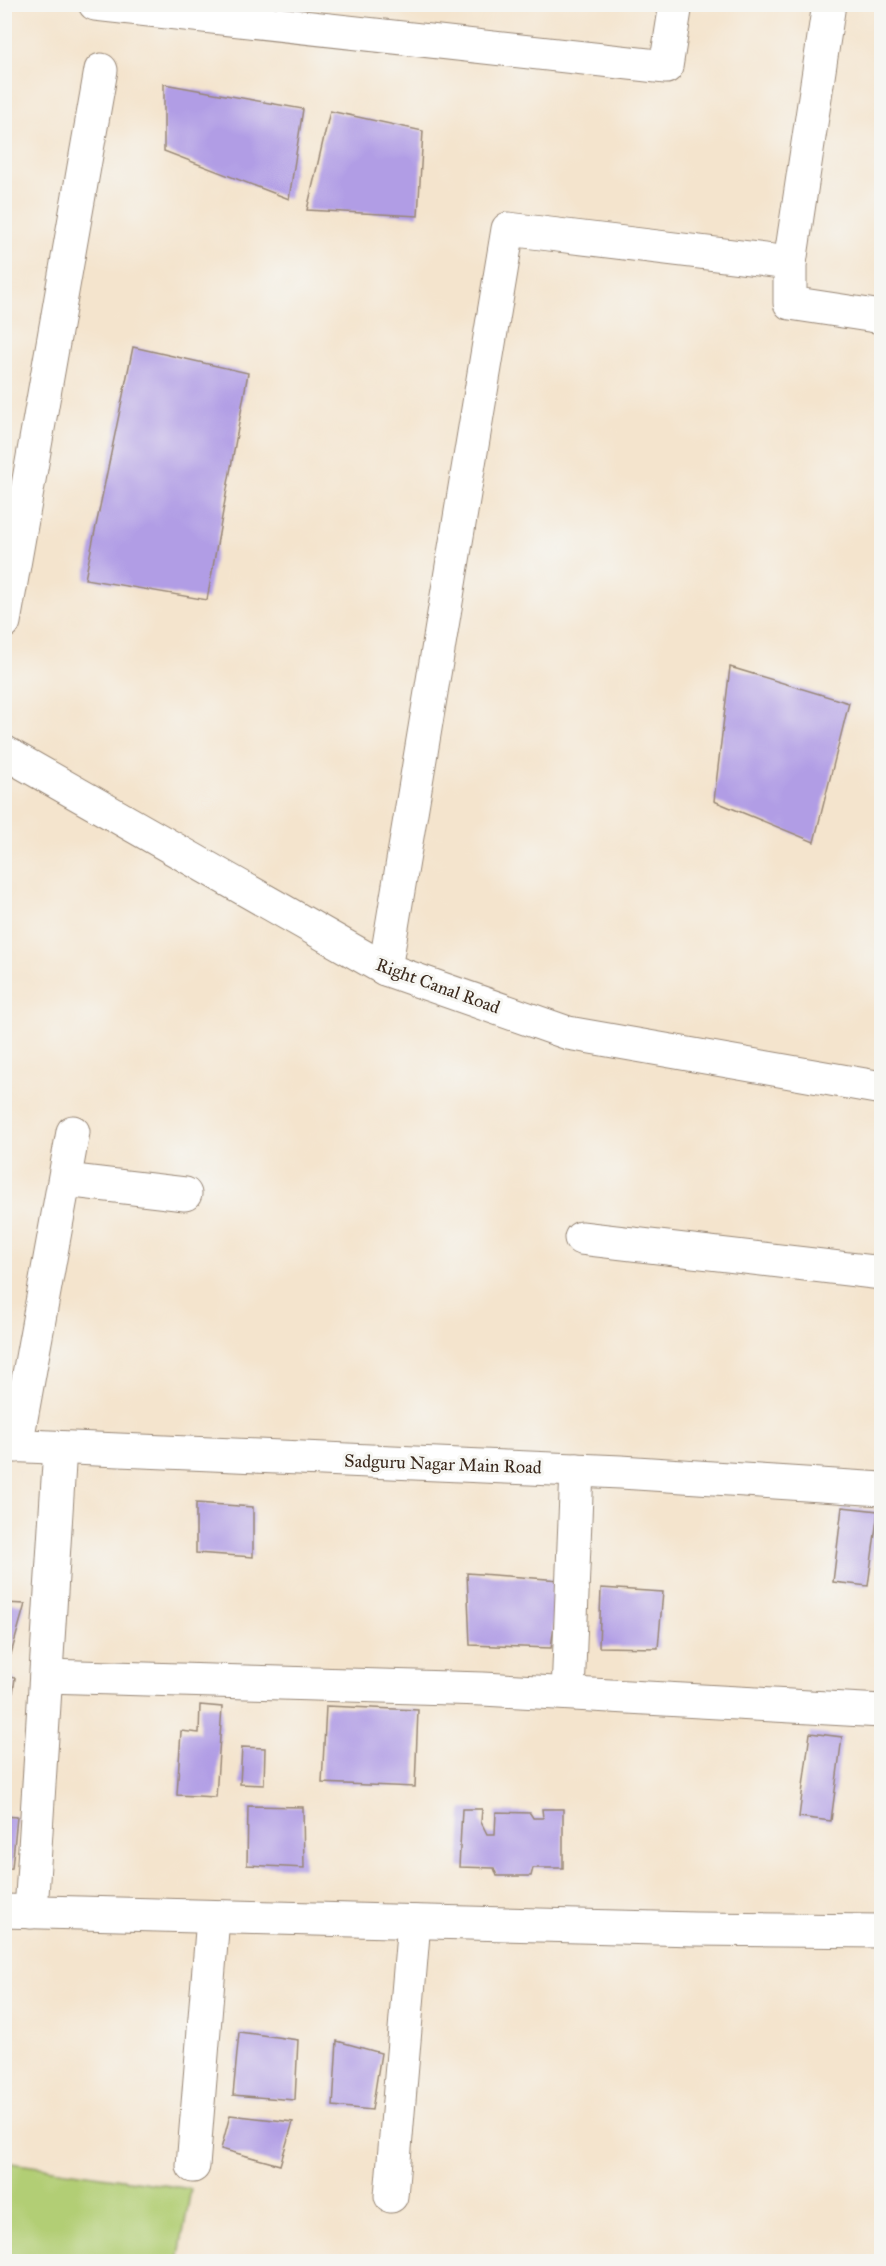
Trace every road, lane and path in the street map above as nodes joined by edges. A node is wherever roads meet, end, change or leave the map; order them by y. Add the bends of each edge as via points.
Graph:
1 (95, 4) edge
2 (676, 4) edge
3 (829, 4) edge
4 (101, 70) dead end
5 (790, 263) junction
6 (882, 317) edge
7 (4, 622) edge
8 (4, 752) edge
9 (385, 969) junction
10 (882, 1088) edge
11 (73, 1132) dead end
12 (64, 1180) junction
13 (185, 1194) dead end
14 (580, 1238) dead end
15 (882, 1273) edge
16 (10, 1445) edge
17 (60, 1448) junction
18 (577, 1470) junction
19 (882, 1489) edge
20 (46, 1676) junction
21 (568, 1694) junction
22 (882, 1711) edge
23 (18, 1912) edge
24 (213, 1918) junction
25 (414, 1922) junction
26 (882, 1931) edge
27 (193, 2166) dead end
28 (391, 2196) dead end

1 - 2 street via 666,67
3 - 5 street
4 - 7 street
5 - 6 street via 790,303
5 - 9 street via 508,229
8 - 9 street, Right Canal Road
9 - 10 street, Right Canal Road via 568,1033
11 - 12 street
12 - 13 street
12 - 16 street
14 - 15 street
16 - 17 street, Sadguru Nagar Main Road
17 - 18 street, Sadguru Nagar Main Road
17 - 20 street
18 - 19 street, Sadguru Nagar Main Road
18 - 21 street
20 - 21 street
20 - 23 street
21 - 22 street
23 - 24 street
24 - 25 street
24 - 27 street
25 - 26 street
25 - 28 street

